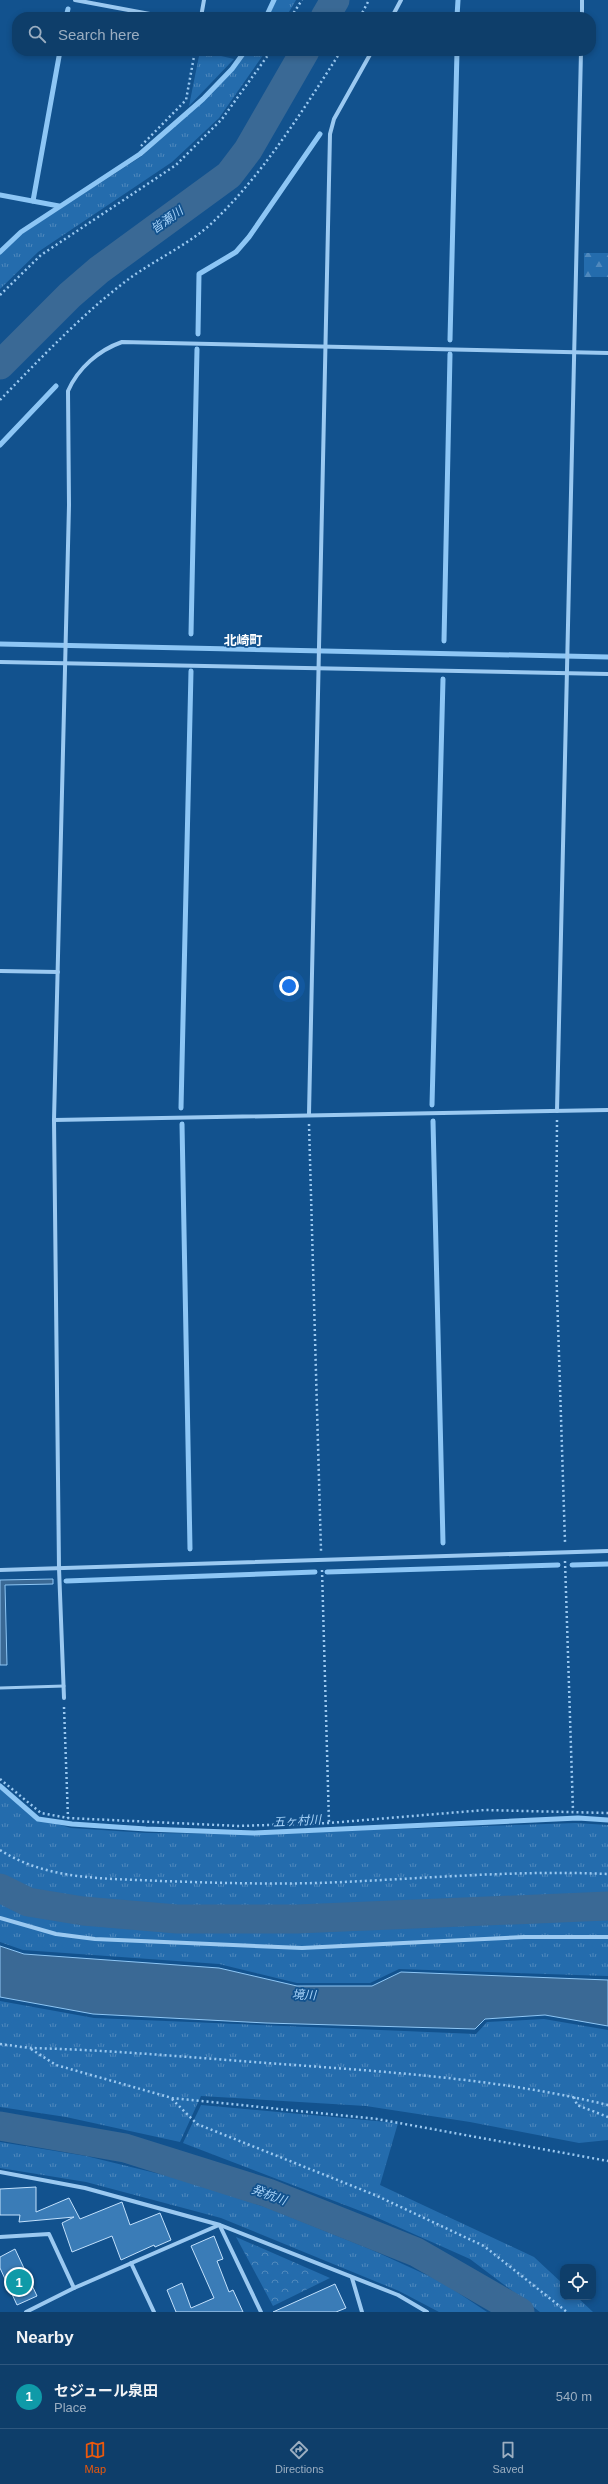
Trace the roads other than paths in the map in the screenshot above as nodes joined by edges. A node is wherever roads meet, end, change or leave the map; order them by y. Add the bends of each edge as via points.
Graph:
1 (75, 0) edge
2 (204, 0) edge
3 (402, 0) edge
4 (582, 0) edge
5 (139, 12) edge
6 (202, 12) edge
7 (395, 12) edge
8 (582, 12) edge
9 (369, 56) edge
10 (581, 56) edge
11 (324, 345) junction
12 (574, 352) junction
13 (608, 353) edge
14 (0, 662) edge
15 (66, 664) junction
16 (318, 669) junction
17 (567, 674) junction
18 (608, 674) edge
19 (0, 971) edge
20 (58, 972) junction
21 (608, 1110) edge
22 (557, 1111) junction
23 (309, 1114) junction
24 (54, 1120) junction
25 (608, 1551) edge
26 (59, 1568) junction
27 (0, 1570) edge
28 (64, 1686) junction
29 (0, 1688) edge
30 (64, 1698) road end
31 (0, 1918) edge
32 (608, 1937) edge
33 (0, 2172) edge
34 (220, 2225) junction
35 (0, 2237) edge
36 (131, 2264) junction
37 (352, 2278) junction
38 (74, 2288) junction
39 (35, 2310) edge
40 (26, 2312) edge
41 (154, 2312) edge
42 (261, 2312) edge
43 (362, 2312) edge
44 (427, 2312) edge

1 - 5 street
2 - 6 street
3 - 7 street
4 - 8 street
9 - 11 street via 334,119 330,134
10 - 12 street
11 - 12 street
11 - 15 street via 122,342 108,347 74,377 68,391
11 - 16 street
12 - 13 street
12 - 17 street
14 - 15 street
15 - 16 street
15 - 20 street
16 - 17 street
16 - 23 street
17 - 18 street
17 - 22 street
19 - 20 street
20 - 24 street
21 - 22 street
22 - 23 street
23 - 24 street
24 - 26 street
25 - 26 street
26 - 27 street
26 - 28 street
28 - 29 lane
28 - 30 street
31 - 32 street via 56,1934 95,1939 302,1948 524,1937
33 - 34 street via 85,2188
34 - 36 street
34 - 37 street
34 - 42 street
35 - 38 street via 49,2234
36 - 38 street
36 - 41 street
37 - 43 street
37 - 44 street via 398,2295
38 - 39 street
39 - 40 street

